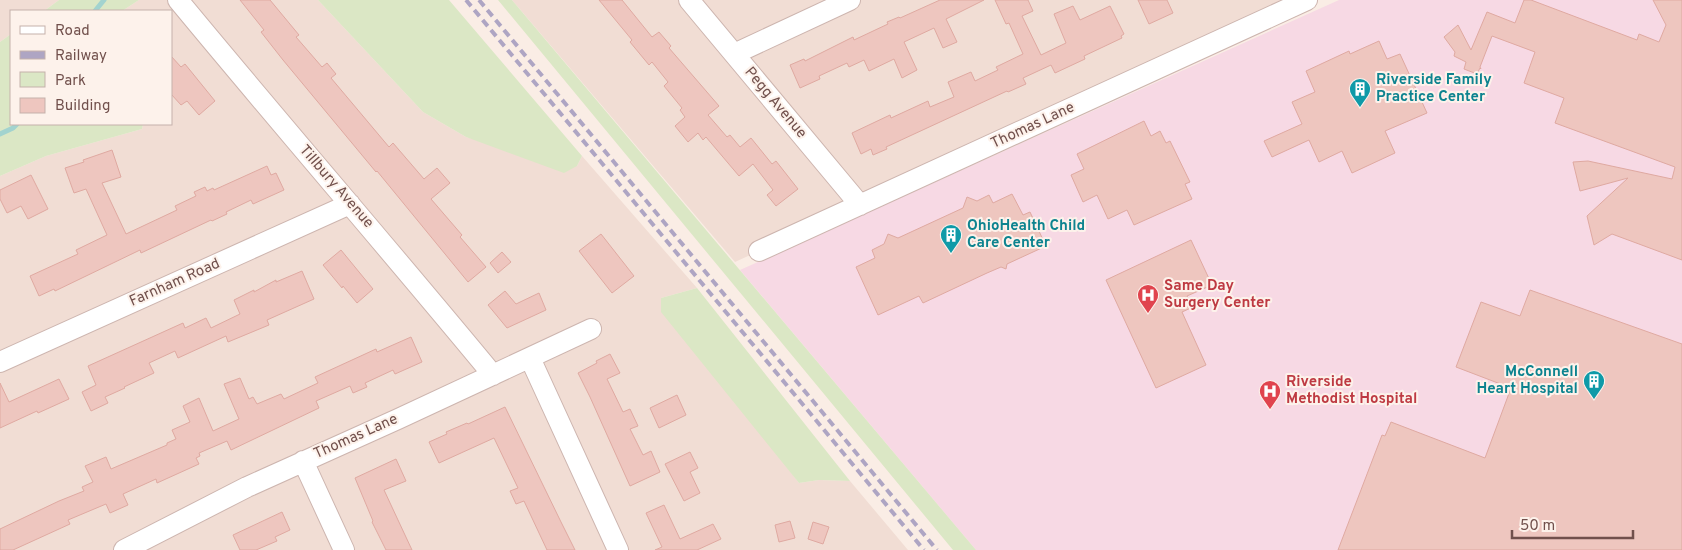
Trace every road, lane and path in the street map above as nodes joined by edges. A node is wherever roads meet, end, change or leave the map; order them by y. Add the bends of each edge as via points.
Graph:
1 (178, 0) edge
2 (689, 0) edge
3 (850, 0) edge
4 (1307, 0) edge
5 (734, 54) junction
6 (350, 204) junction
7 (860, 205) junction
8 (759, 251) dead end
9 (591, 329) dead end
10 (530, 358) junction
11 (0, 362) edge
12 (493, 375) junction
13 (303, 461) junction
14 (124, 550) edge
15 (344, 550) edge
16 (618, 550) edge

1 - 6 street, Tillbury Avenue
2 - 5 street, Pegg Avenue
3 - 5 street
4 - 7 street, Thomas Lane
5 - 7 street, Pegg Avenue
6 - 11 street, Farnham Road
6 - 12 street, Tillbury Avenue
7 - 8 street, Thomas Lane
9 - 10 street, Thomas Lane
10 - 12 street, Thomas Lane
10 - 16 street
12 - 13 street, Thomas Lane
13 - 14 street, Thomas Lane
13 - 15 street

